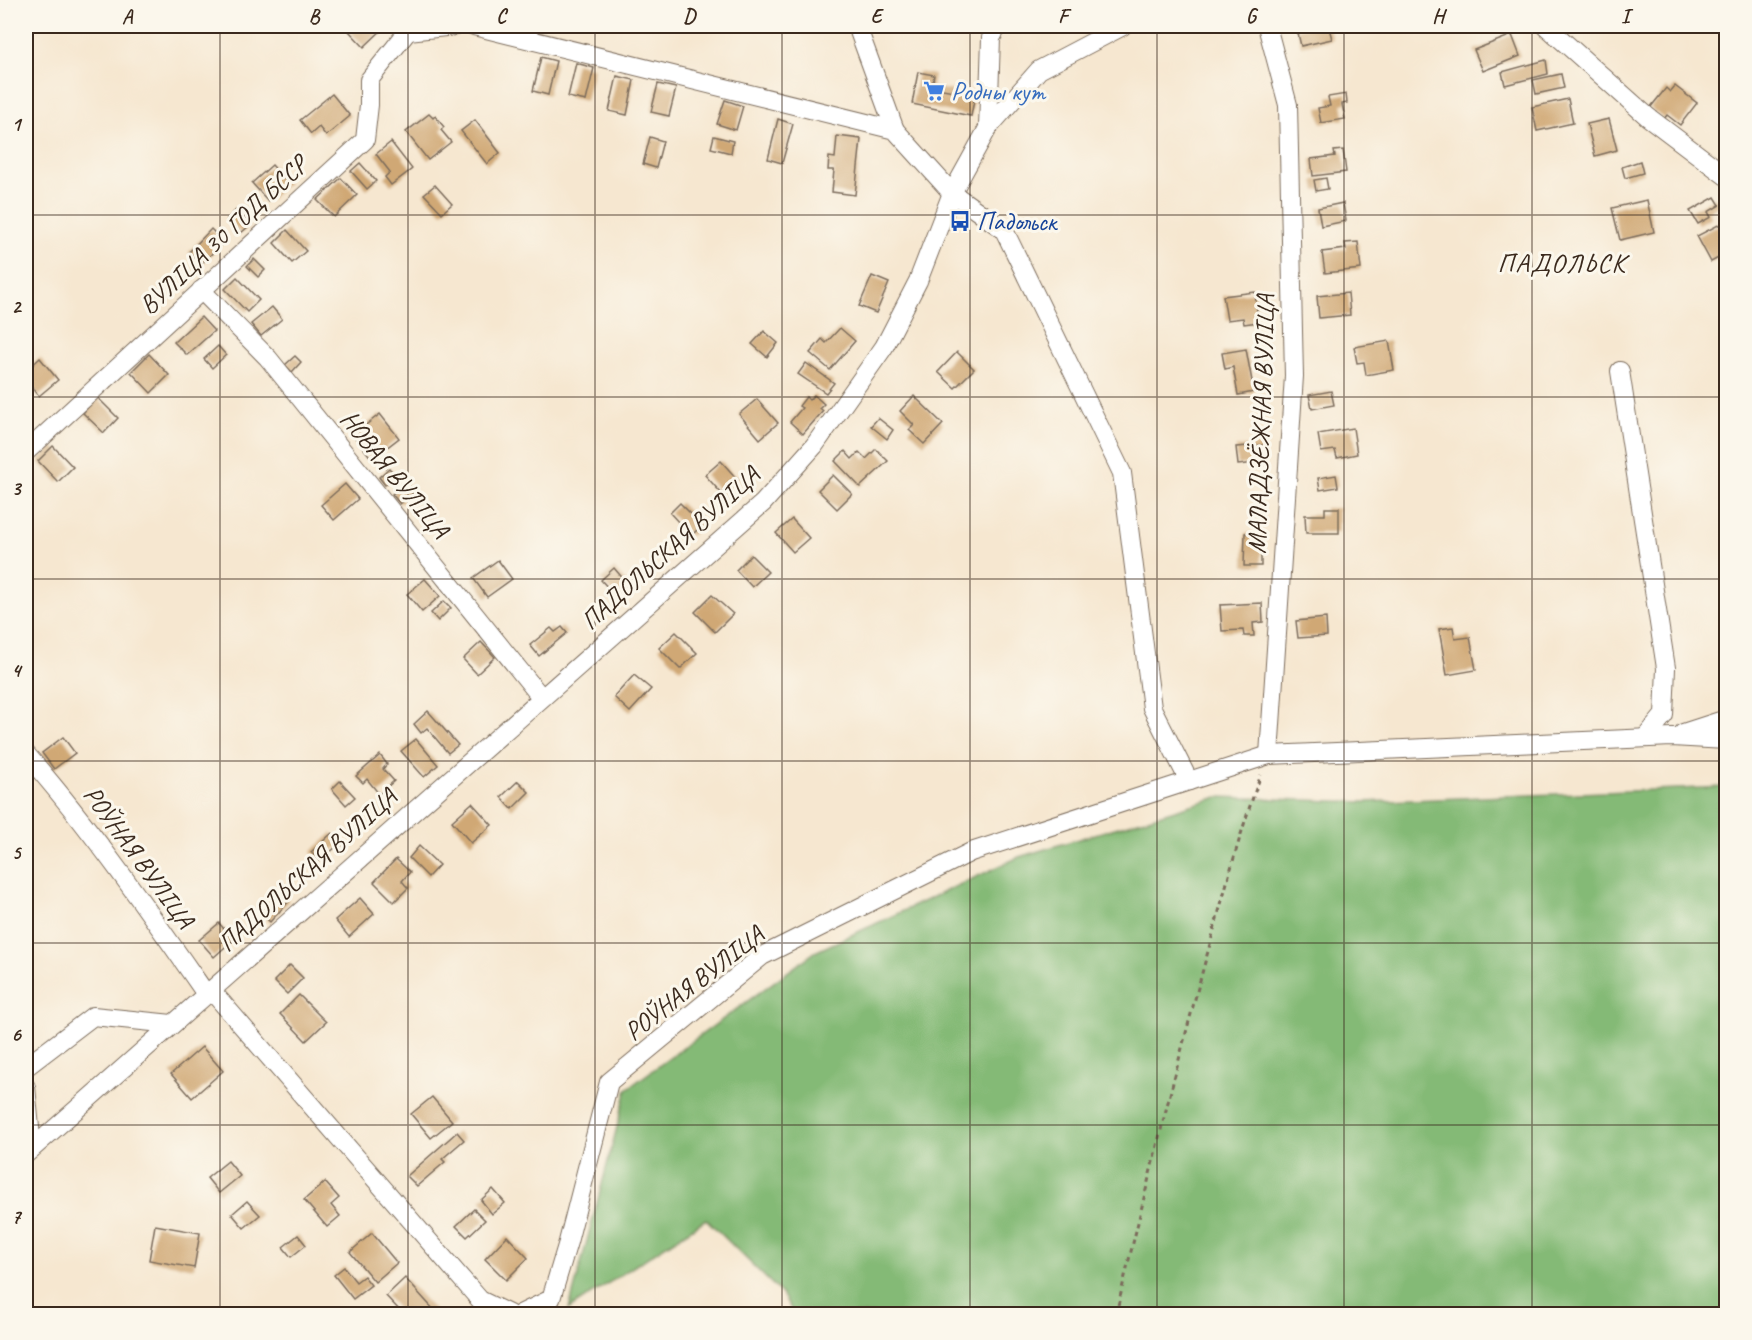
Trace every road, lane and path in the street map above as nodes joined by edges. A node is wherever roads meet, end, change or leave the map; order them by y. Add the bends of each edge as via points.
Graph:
1 (455, 26) edge
2 (474, 26) edge
3 (857, 26) edge
4 (998, 26) edge
5 (1123, 26) edge
6 (1267, 26) edge
7 (1546, 26) edge
8 (409, 28) edge
9 (988, 128) junction
10 (896, 130) junction
11 (1726, 176) edge
12 (952, 192) junction
13 (201, 290) junction
14 (1620, 371) dead end
15 (26, 452) edge
16 (541, 697) junction
17 (1726, 719) edge
18 (1672, 737) junction
19 (1645, 738) junction
20 (1726, 740) edge
21 (26, 754) edge
22 (1269, 755) junction
23 (1189, 781) junction
24 (209, 992) junction
25 (172, 1024) junction
26 (26, 1067) edge
27 (26, 1087) edge
28 (29, 1151) edge
29 (478, 1307) edge
30 (509, 1314) edge
31 (520, 1314) edge
32 (1116, 1314) edge

1 - 8 street, ВУЛІЦА 30 ГОД БССР
2 - 10 street
3 - 10 street
4 - 9 street, ПАДОЛЬСКАЯ ВУЛІЦА via 992,38
5 - 9 street via 1039,70
6 - 22 street, МАЛАДЗЁЖНАЯ ВУЛІЦА via 1288,105 1294,376
7 - 11 street via 1648,117
8 - 13 street, ВУЛІЦА 30 ГОД БССР via 369,80 365,140
9 - 12 street, ПАДОЛЬСКАЯ ВУЛІЦА
10 - 12 street
12 - 16 street, ПАДОЛЬСКАЯ ВУЛІЦА via 918,281 884,347 814,446 763,503
12 - 23 street via 1004,230 1122,473 1152,708
13 - 15 street, ВУЛІЦА 30 ГОД БССР
13 - 16 street, НОВАЯ ВУЛІЦА via 268,358
14 - 19 street via 1666,668 1664,715
16 - 24 street, ПАДОЛЬСКАЯ ВУЛІЦА
17 - 18 street
18 - 19 street
18 - 20 street
19 - 22 street
21 - 24 street, РОЎНАЯ ВУЛІЦА via 61,794
22 - 23 street
22 - 32 path via 1245,818 1198,988
23 - 31 street, РОЎНАЯ ВУЛІЦА via 971,852 762,956 609,1082 551,1299
24 - 25 street, ПАДОЛЬСКАЯ ВУЛІЦА
24 - 29 street, РОЎНАЯ ВУЛІЦА
25 - 26 street via 93,1016
25 - 28 street, ПАДОЛЬСКАЯ ВУЛІЦА
27 - 28 street
29 - 30 street, РОЎНАЯ ВУЛІЦА

